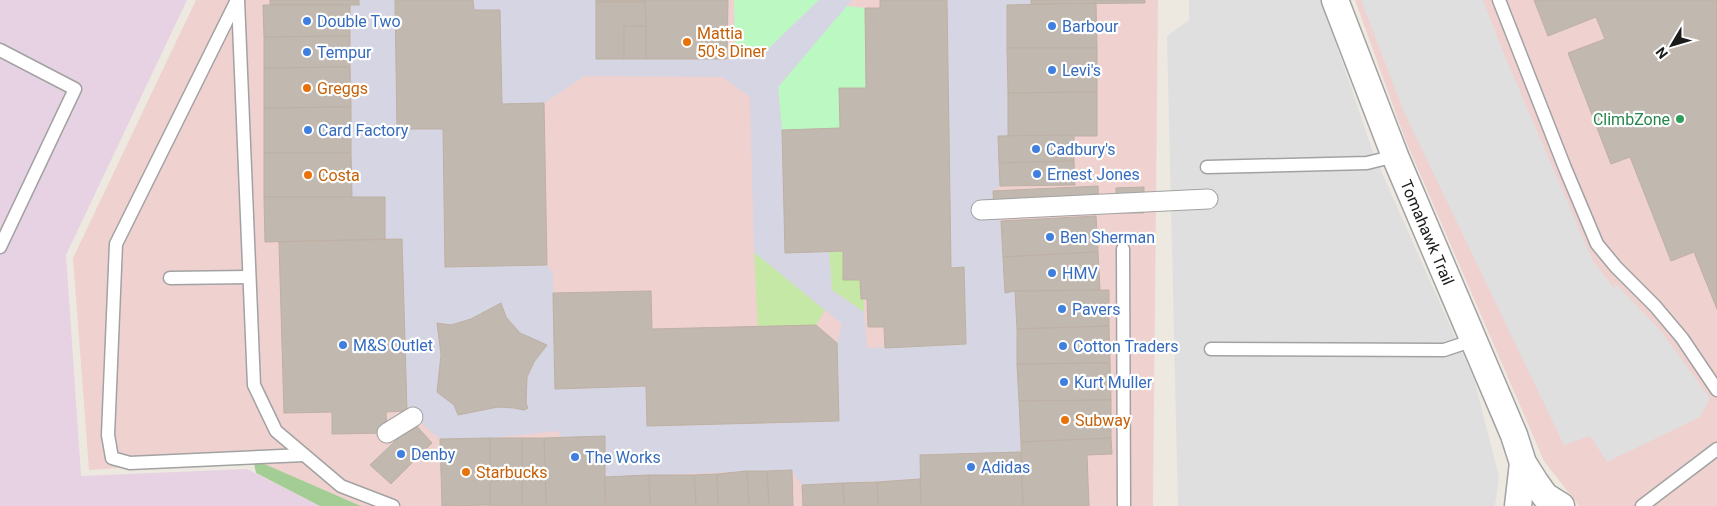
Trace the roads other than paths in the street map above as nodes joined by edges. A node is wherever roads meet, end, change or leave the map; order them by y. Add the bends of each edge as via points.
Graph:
1 (237, 0) edge
2 (1335, 0) edge
3 (1499, 0) edge
4 (0, 50) edge
5 (1395, 156) junction
6 (1207, 167) dead end
7 (1208, 199) dead end
8 (981, 210) dead end
9 (0, 247) edge
10 (1123, 249) dead end
11 (250, 277) junction
12 (170, 278) dead end
13 (1474, 340) junction
14 (1211, 349) dead end
15 (1717, 390) edge
16 (413, 417) dead end
17 (387, 433) dead end
18 (1717, 449) edge
19 (304, 454) junction
20 (1523, 463) junction
21 (393, 506) edge
22 (1124, 506) edge
23 (1518, 506) edge
24 (1561, 506) edge
25 (1642, 506) edge

1 - 11 lane
1 - 19 lane via 116,244 108,435 112,458 130,463
2 - 5 street, Tomahawk Trail
3 - 15 lane via 1597,244 1682,338
4 - 9 lane via 75,89
5 - 6 lane via 1367,163
5 - 13 street, Tomahawk Trail
7 - 8 street
10 - 22 lane
11 - 12 lane
11 - 19 lane via 254,386 276,432
13 - 14 lane via 1444,350
13 - 20 street, Tomahawk Trail
16 - 17 street
18 - 25 lane
19 - 21 lane via 341,486
20 - 23 street, Tomahawk Trail
20 - 24 street, Tomahawk Trail via 1545,496

